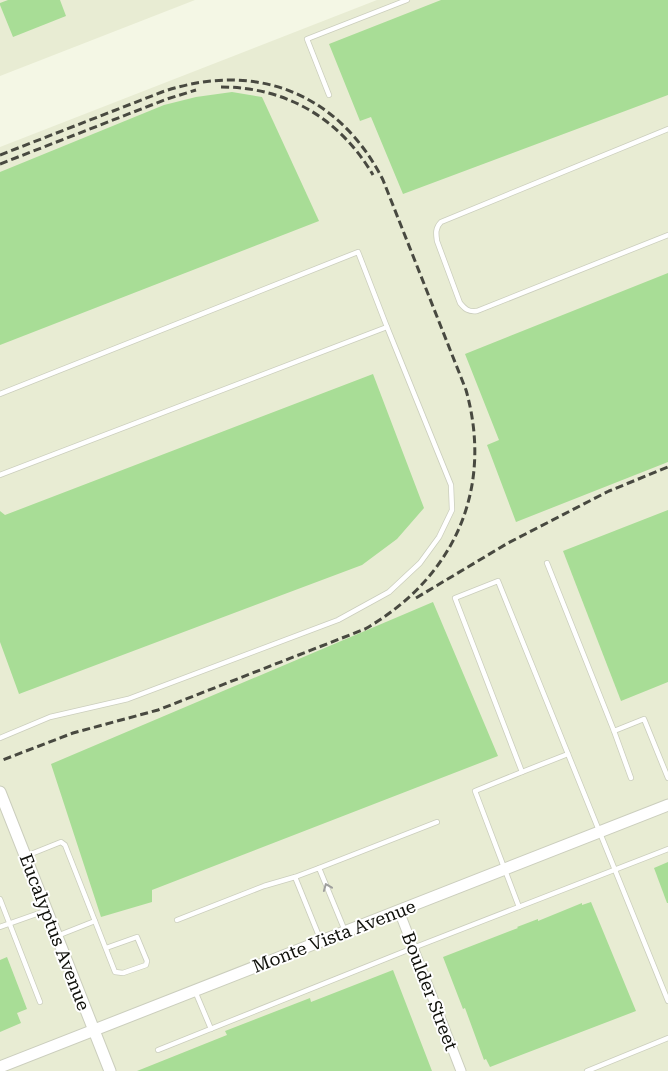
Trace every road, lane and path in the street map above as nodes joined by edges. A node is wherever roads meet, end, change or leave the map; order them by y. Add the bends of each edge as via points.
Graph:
1 (407, 0) edge
2 (330, 95) dead end
3 (668, 129) edge
4 (668, 235) edge
5 (387, 327) junction
6 (0, 394) edge
7 (0, 476) edge
8 (547, 563) dead end
9 (614, 731) junction
10 (0, 738) edge
11 (568, 754) junction
12 (522, 772) junction
13 (631, 778) dead end
14 (668, 778) edge
15 (0, 792) edge
16 (668, 805) edge
17 (437, 822) dead end
18 (600, 832) junction
19 (668, 850) edge
20 (25, 856) junction
21 (319, 868) junction
22 (504, 870) junction
23 (614, 870) junction
24 (295, 877) junction
25 (0, 899) edge
26 (519, 907) junction
27 (47, 910) junction
28 (398, 911) junction
29 (177, 920) dead end
30 (95, 921) junction
31 (10, 924) junction
32 (0, 927) edge
33 (345, 932) junction
34 (56, 936) junction
35 (321, 941) junction
36 (106, 948) junction
37 (413, 948) junction
38 (195, 990) junction
39 (668, 1001) edge
40 (40, 1002) dead end
41 (211, 1028) junction
42 (94, 1030) junction
43 (668, 1038) edge
44 (158, 1050) dead end
45 (0, 1067) edge
46 (110, 1071) edge
47 (461, 1071) edge
48 (587, 1071) edge

1 - 2 lane via 307,39
3 - 4 lane via 441,222 436,236 460,303 472,312
5 - 6 lane via 358,252
5 - 7 lane
5 - 10 lane via 451,485 452,510 439,537 420,563 389,592 338,620 128,699 50,717
8 - 9 lane
9 - 13 lane
9 - 14 lane via 644,719
11 - 12 lane
11 - 12 lane via 498,581 455,598
11 - 18 lane
12 - 22 lane via 475,791
15 - 20 street, Eucalyptus Avenue
16 - 18 street, Monte Vista Avenue
17 - 21 lane
18 - 22 street, Monte Vista Avenue
18 - 23 lane
19 - 23 lane
20 - 27 street, Eucalyptus Avenue
20 - 30 lane via 61,842 65,845
21 - 24 lane
33 -> 21 lane
22 - 26 lane
22 - 28 street, Monte Vista Avenue
23 - 26 lane
23 - 39 lane
24 - 29 lane
24 - 35 lane
25 - 31 lane
26 - 37 lane
27 - 31 lane
27 - 34 street, Eucalyptus Avenue
28 - 33 street, Monte Vista Avenue
28 - 37 street, Boulder Street
30 - 34 lane
30 - 36 lane
31 - 32 lane
31 - 40 lane
33 - 35 street, Monte Vista Avenue
34 - 42 street, Eucalyptus Avenue
35 - 38 street, Monte Vista Avenue
36 - 36 lane via 115,972 122,973 146,965 148,961 137,937
37 - 41 lane
37 - 47 street, Boulder Street
38 - 41 lane
38 - 42 street, Monte Vista Avenue
41 - 44 lane
42 - 45 street, Monte Vista Avenue
42 - 46 street, Eucalyptus Avenue
43 - 48 lane

